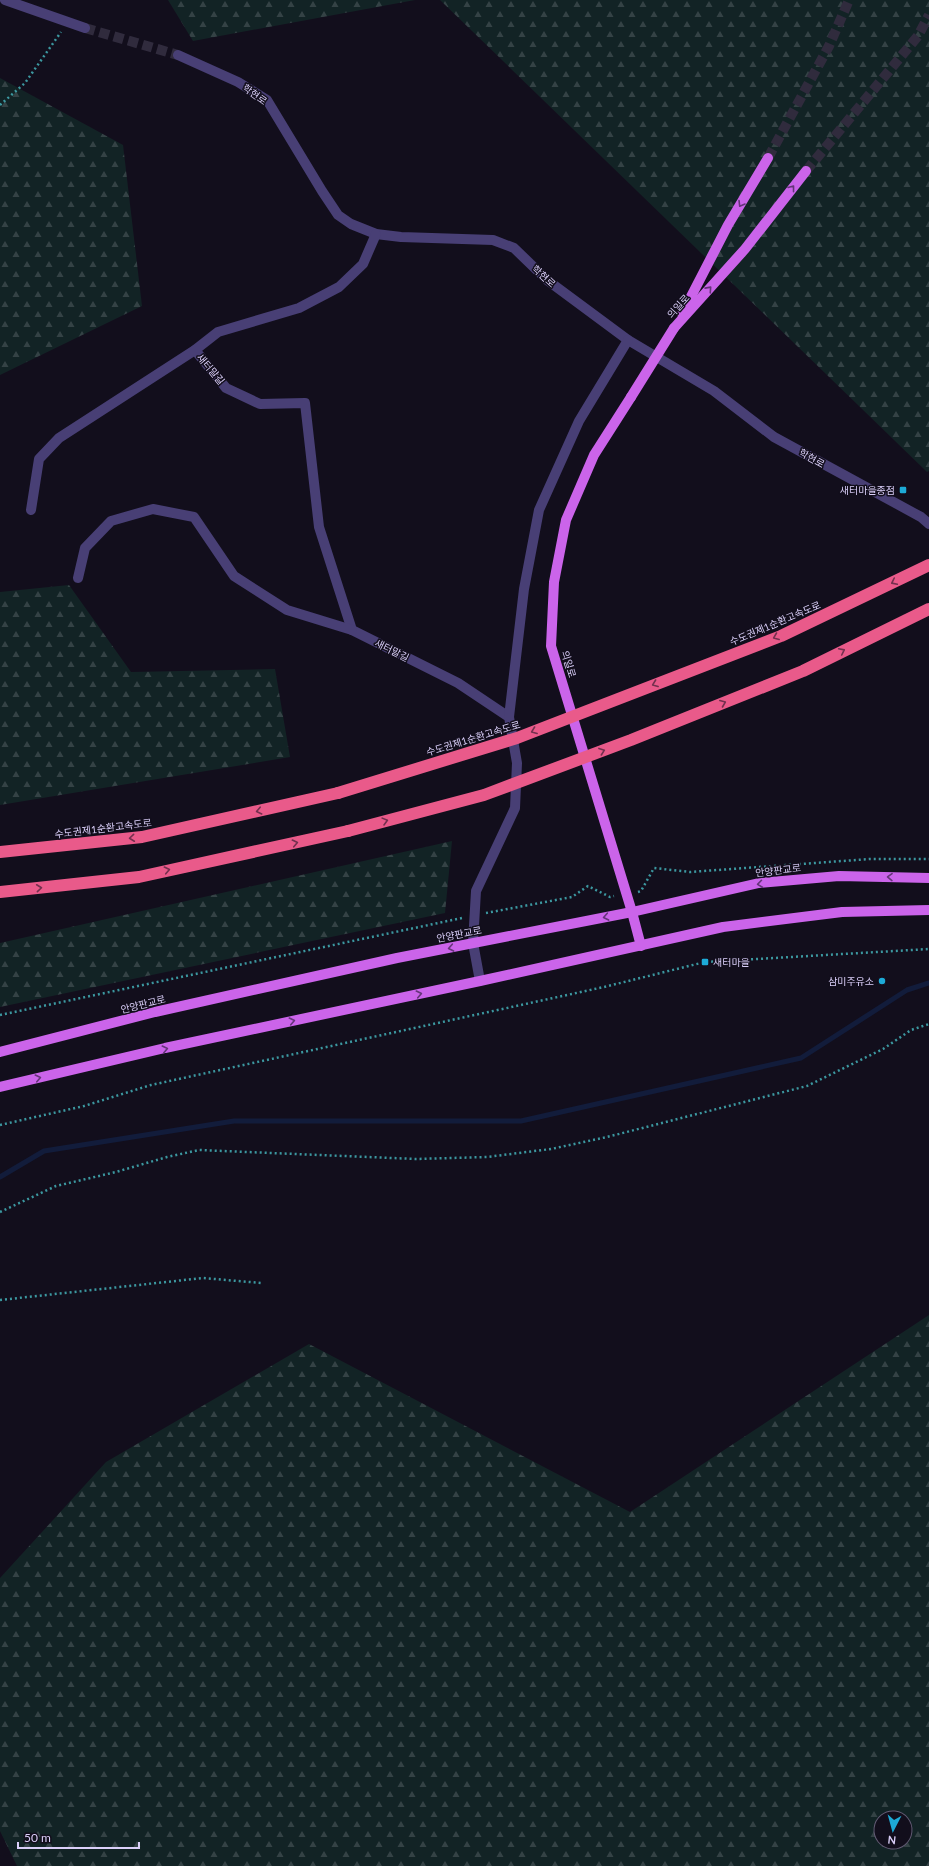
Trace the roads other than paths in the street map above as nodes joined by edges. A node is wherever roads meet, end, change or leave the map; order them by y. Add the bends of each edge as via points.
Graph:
1 (5, 0) edge
2 (85, 28) tunnel mouth
3 (178, 55) tunnel mouth
4 (768, 158) tunnel mouth
5 (806, 171) tunnel mouth
6 (376, 234) junction
7 (674, 328) junction
8 (628, 340) junction
9 (195, 350) junction
10 (31, 510) dead end
11 (929, 524) edge
12 (929, 565) edge
13 (78, 578) dead end
14 (929, 609) edge
15 (352, 630) junction
16 (509, 717) junction
17 (0, 852) edge
18 (929, 878) edge
19 (0, 892) edge
20 (929, 910) edge
21 (632, 912) junction
22 (473, 943) junction
23 (641, 946) junction
24 (480, 982) junction
25 (0, 1052) edge
26 (0, 1087) edge

1 - 2 street
3 - 6 street, 학현로 via 238,82 267,100 338,215
4 -> 7 main road, 의일로 via 728,225
7 -> 5 main road, 의일로 via 745,249
6 - 8 street, 학현로 via 494,240 514,248 547,280
6 - 9 street, 새터말길 via 363,264 338,287 299,308 218,332
7 - 21 main road, 의일로, bridge via 594,455 566,520 554,582 551,646
8 - 11 street, 학현로 via 714,391 774,437 921,517
8 - 16 street via 579,421 539,510 524,589
9 - 10 street, 새터말길 via 59,438 39,459
9 - 15 street, 새터말길 via 226,388 260,404 305,404 319,527
12 -> 17 highway, 수도권제1순환고속도로, bridge via 781,636 517,738 338,793 142,837
13 - 15 street via 85,548 111,521 152,510 194,517 234,576 286,610
19 -> 14 highway, bridge via 139,877 348,831 484,795 624,743 803,671
15 - 16 street, 새터말길 via 458,683
16 - 22 street via 517,763 515,808 476,891
18 -> 21 main road, 안양판교로 via 839,876 759,884
20 - 23 main road via 842,912 723,927
21 -> 22 main road, 안양판교로
21 - 23 main road, 의일로
22 - 24 street
22 -> 25 main road, 안양판교로 via 163,1011
23 - 24 main road
26 -> 24 main road via 172,1047

